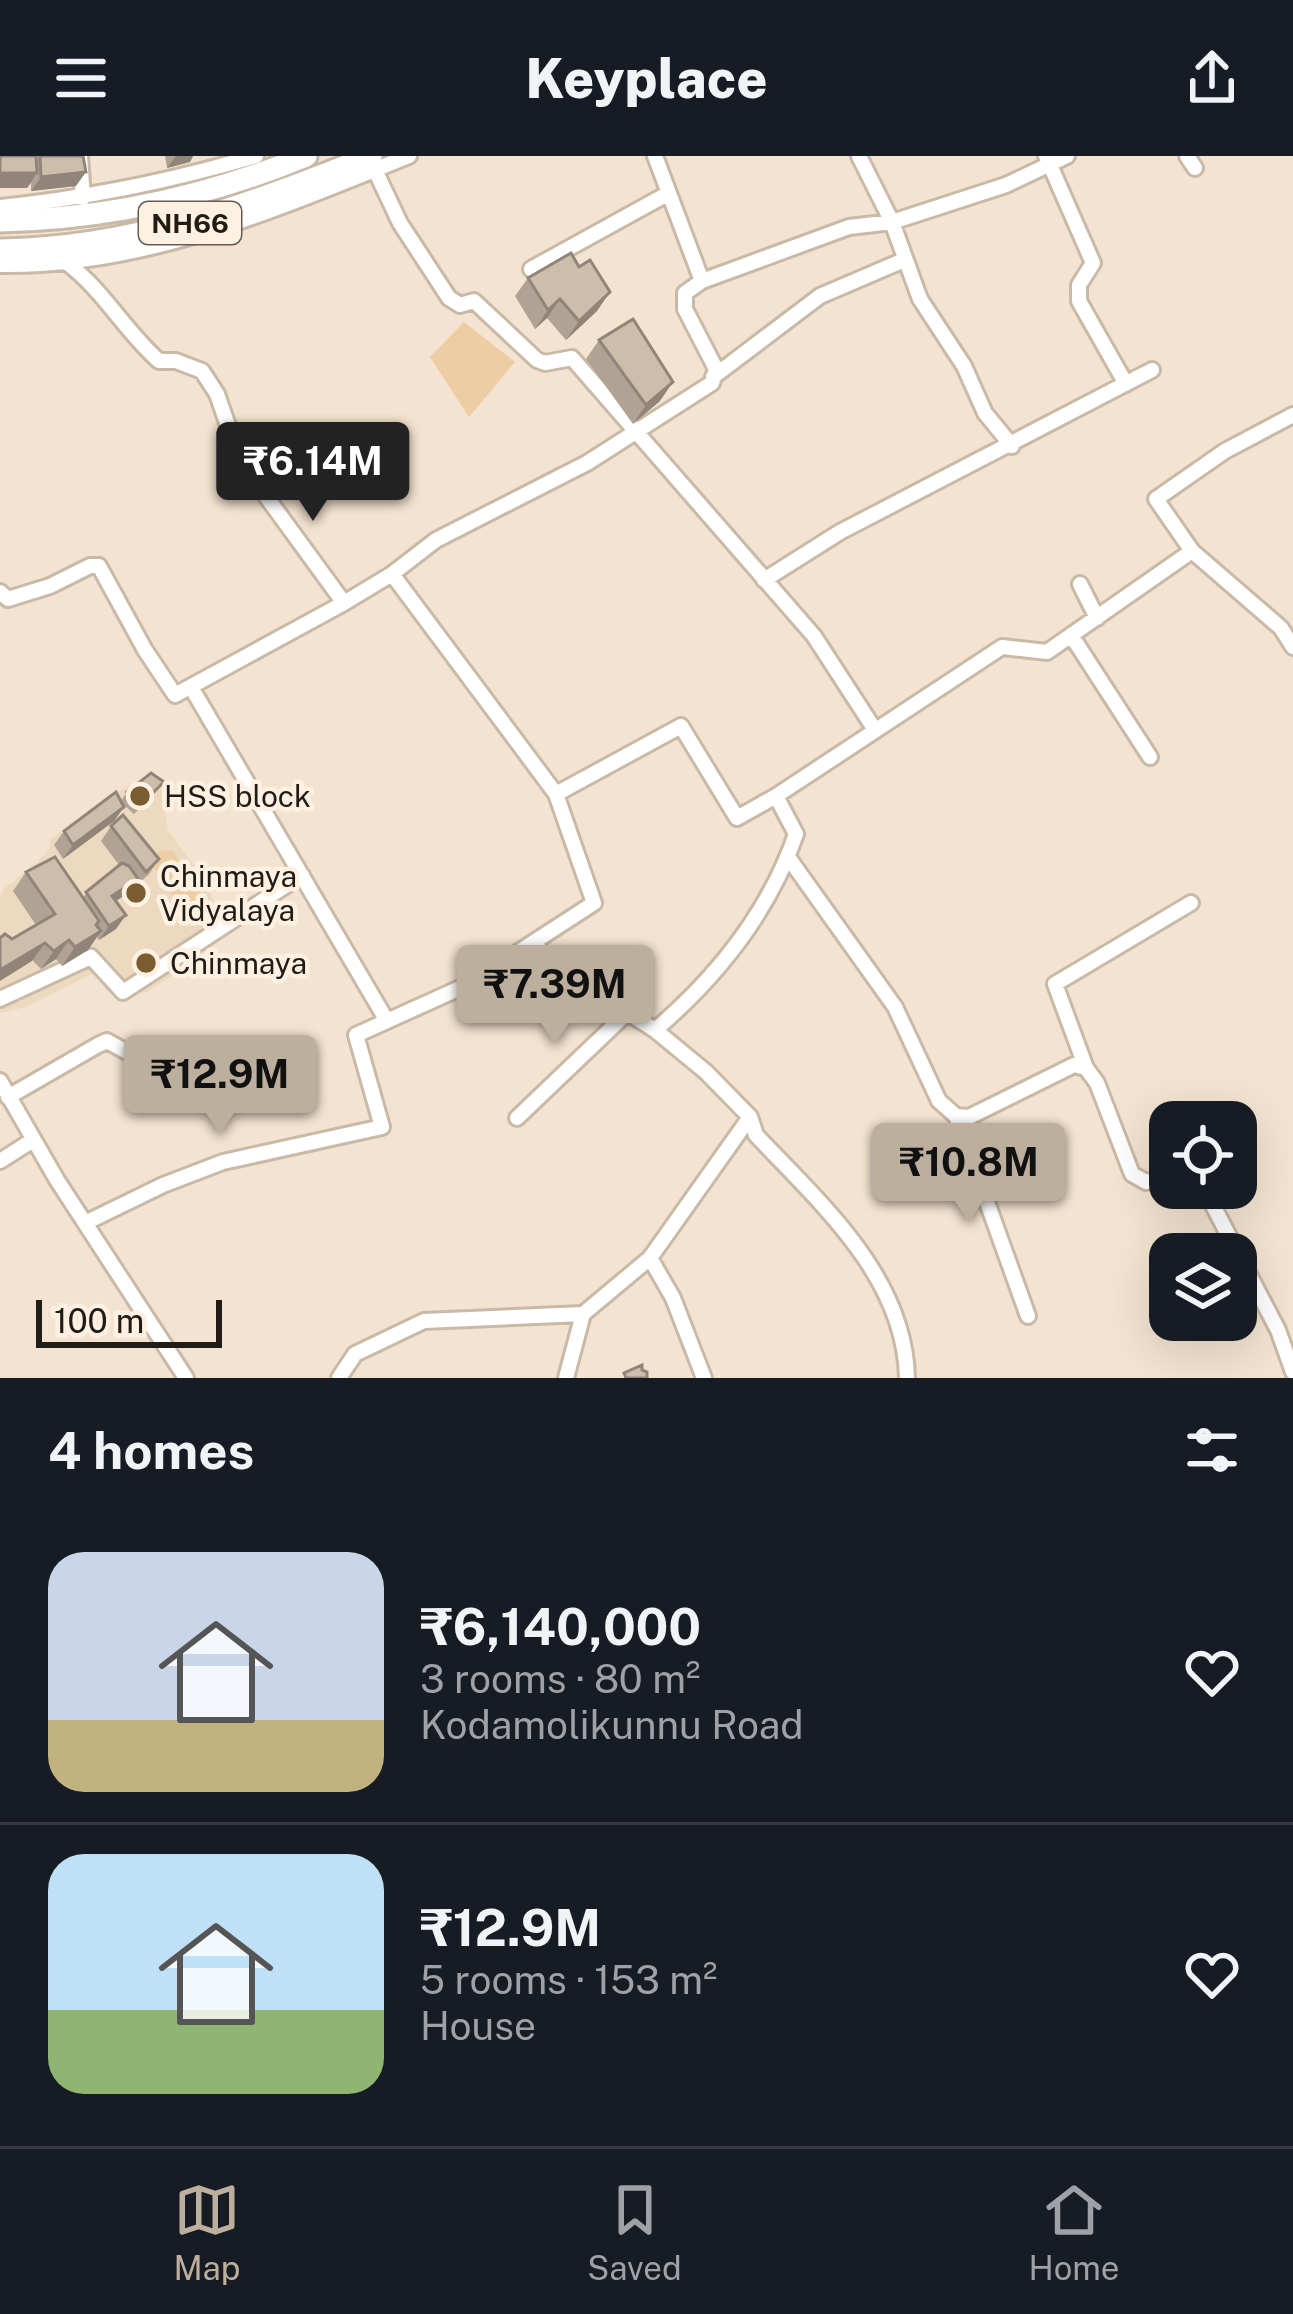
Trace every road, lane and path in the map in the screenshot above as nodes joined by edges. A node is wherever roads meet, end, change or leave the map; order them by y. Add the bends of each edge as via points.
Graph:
1 (80, 156) edge
2 (256, 156) edge
3 (306, 156) edge
4 (409, 156) edge
5 (656, 156) edge
6 (859, 156) edge
7 (1067, 156) edge
8 (1048, 160) edge
9 (373, 163) edge
10 (669, 193) junction
11 (83, 198) junction
12 (0, 207) edge
13 (0, 221) edge
14 (892, 222) junction
15 (0, 250) edge
16 (904, 260) junction
17 (68, 262) junction
18 (0, 265) edge
19 (531, 269) dead end
20 (702, 281) junction
21 (1152, 370) dead end
22 (713, 377) junction
23 (1126, 384) junction
24 (1293, 415) edge
25 (634, 434) junction
26 (1012, 446) junction
27 (1192, 551) junction
28 (392, 574) junction
29 (764, 580) junction
30 (1080, 584) dead end
31 (0, 592) edge
32 (344, 603) junction
33 (1097, 618) junction
34 (1071, 635) junction
35 (1293, 647) edge
36 (191, 687) junction
37 (874, 730) junction
38 (1150, 757) dead end
39 (556, 794) junction
40 (776, 796) junction
41 (788, 857) junction
42 (302, 875) junction
43 (1191, 904) dead end
44 (532, 943) junction
45 (0, 999) edge
46 (627, 1013) junction
47 (387, 1021) junction
48 (655, 1030) junction
49 (125, 1051) dead end
50 (1086, 1068) junction
51 (0, 1081) edge
52 (8, 1097) junction
53 (956, 1116) junction
54 (750, 1117) junction
55 (518, 1118) dead end
56 (33, 1140) junction
57 (0, 1160) edge
58 (1149, 1180) edge
59 (1215, 1209) edge
60 (85, 1223) junction
61 (650, 1258) junction
62 (584, 1314) junction
63 (1028, 1316) dead end
64 (1293, 1372) edge
65 (186, 1378) edge
66 (339, 1378) edge
67 (566, 1378) edge
68 (704, 1378) edge
69 (907, 1378) edge

1 - 11 street
2 - 11 street
3 - 13 highway, NH66 via 129,209
4 - 9 street
5 - 10 street
6 - 14 street
7 - 8 street
8 - 14 street via 1006,184
8 - 23 street via 1093,263 1079,301
9 - 15 highway, NH66 via 200,221 106,242
9 - 17 street via 214,232
9 - 25 street via 448,298 474,301 537,360 572,358
10 - 19 street
10 - 20 street
11 - 12 street
14 - 16 street
14 - 20 street via 849,227
16 - 22 street via 820,296
16 - 26 street
17 - 18 street
17 - 32 street via 159,361 202,371 262,492
20 - 22 street via 685,293 685,309 709,351
21 - 23 street
22 - 25 street
23 - 26 street
24 - 27 street via 1156,499
25 - 28 street via 436,540
25 - 29 street
26 - 29 street via 839,532
27 - 33 street
27 - 35 street
28 - 32 street
28 - 39 street
29 - 37 street via 814,636
30 - 33 street
31 - 36 street via 22,596 99,566 175,694
32 - 36 street
33 - 34 street
34 - 37 street via 1047,652 1002,647
34 - 38 street
36 - 42 street
37 - 40 street
39 - 40 street via 681,726 737,818
39 - 44 street via 594,903
40 - 41 street via 796,834
41 - 48 street via 738,945
41 - 53 street via 896,1007 939,1101
42 - 45 street via 123,992 91,957
42 - 47 street
43 - 50 street via 1055,984
44 - 46 street
44 - 47 street via 469,984
46 - 48 street
46 - 55 street
47 - 60 street via 356,1035 382,1127 223,1162
48 - 54 street
49 - 52 street via 107,1041
50 - 53 street via 1074,1065 969,1117
50 - 58 street via 1125,1162 1137,1181
51 - 52 street
52 - 56 street
53 - 63 street
54 - 61 street
54 - 69 street via 756,1135 865,1256 907,1347
56 - 57 street
56 - 60 street
59 - 64 street
60 - 65 street
61 - 62 street
61 - 68 street
62 - 66 street via 424,1321 356,1354
62 - 67 street

